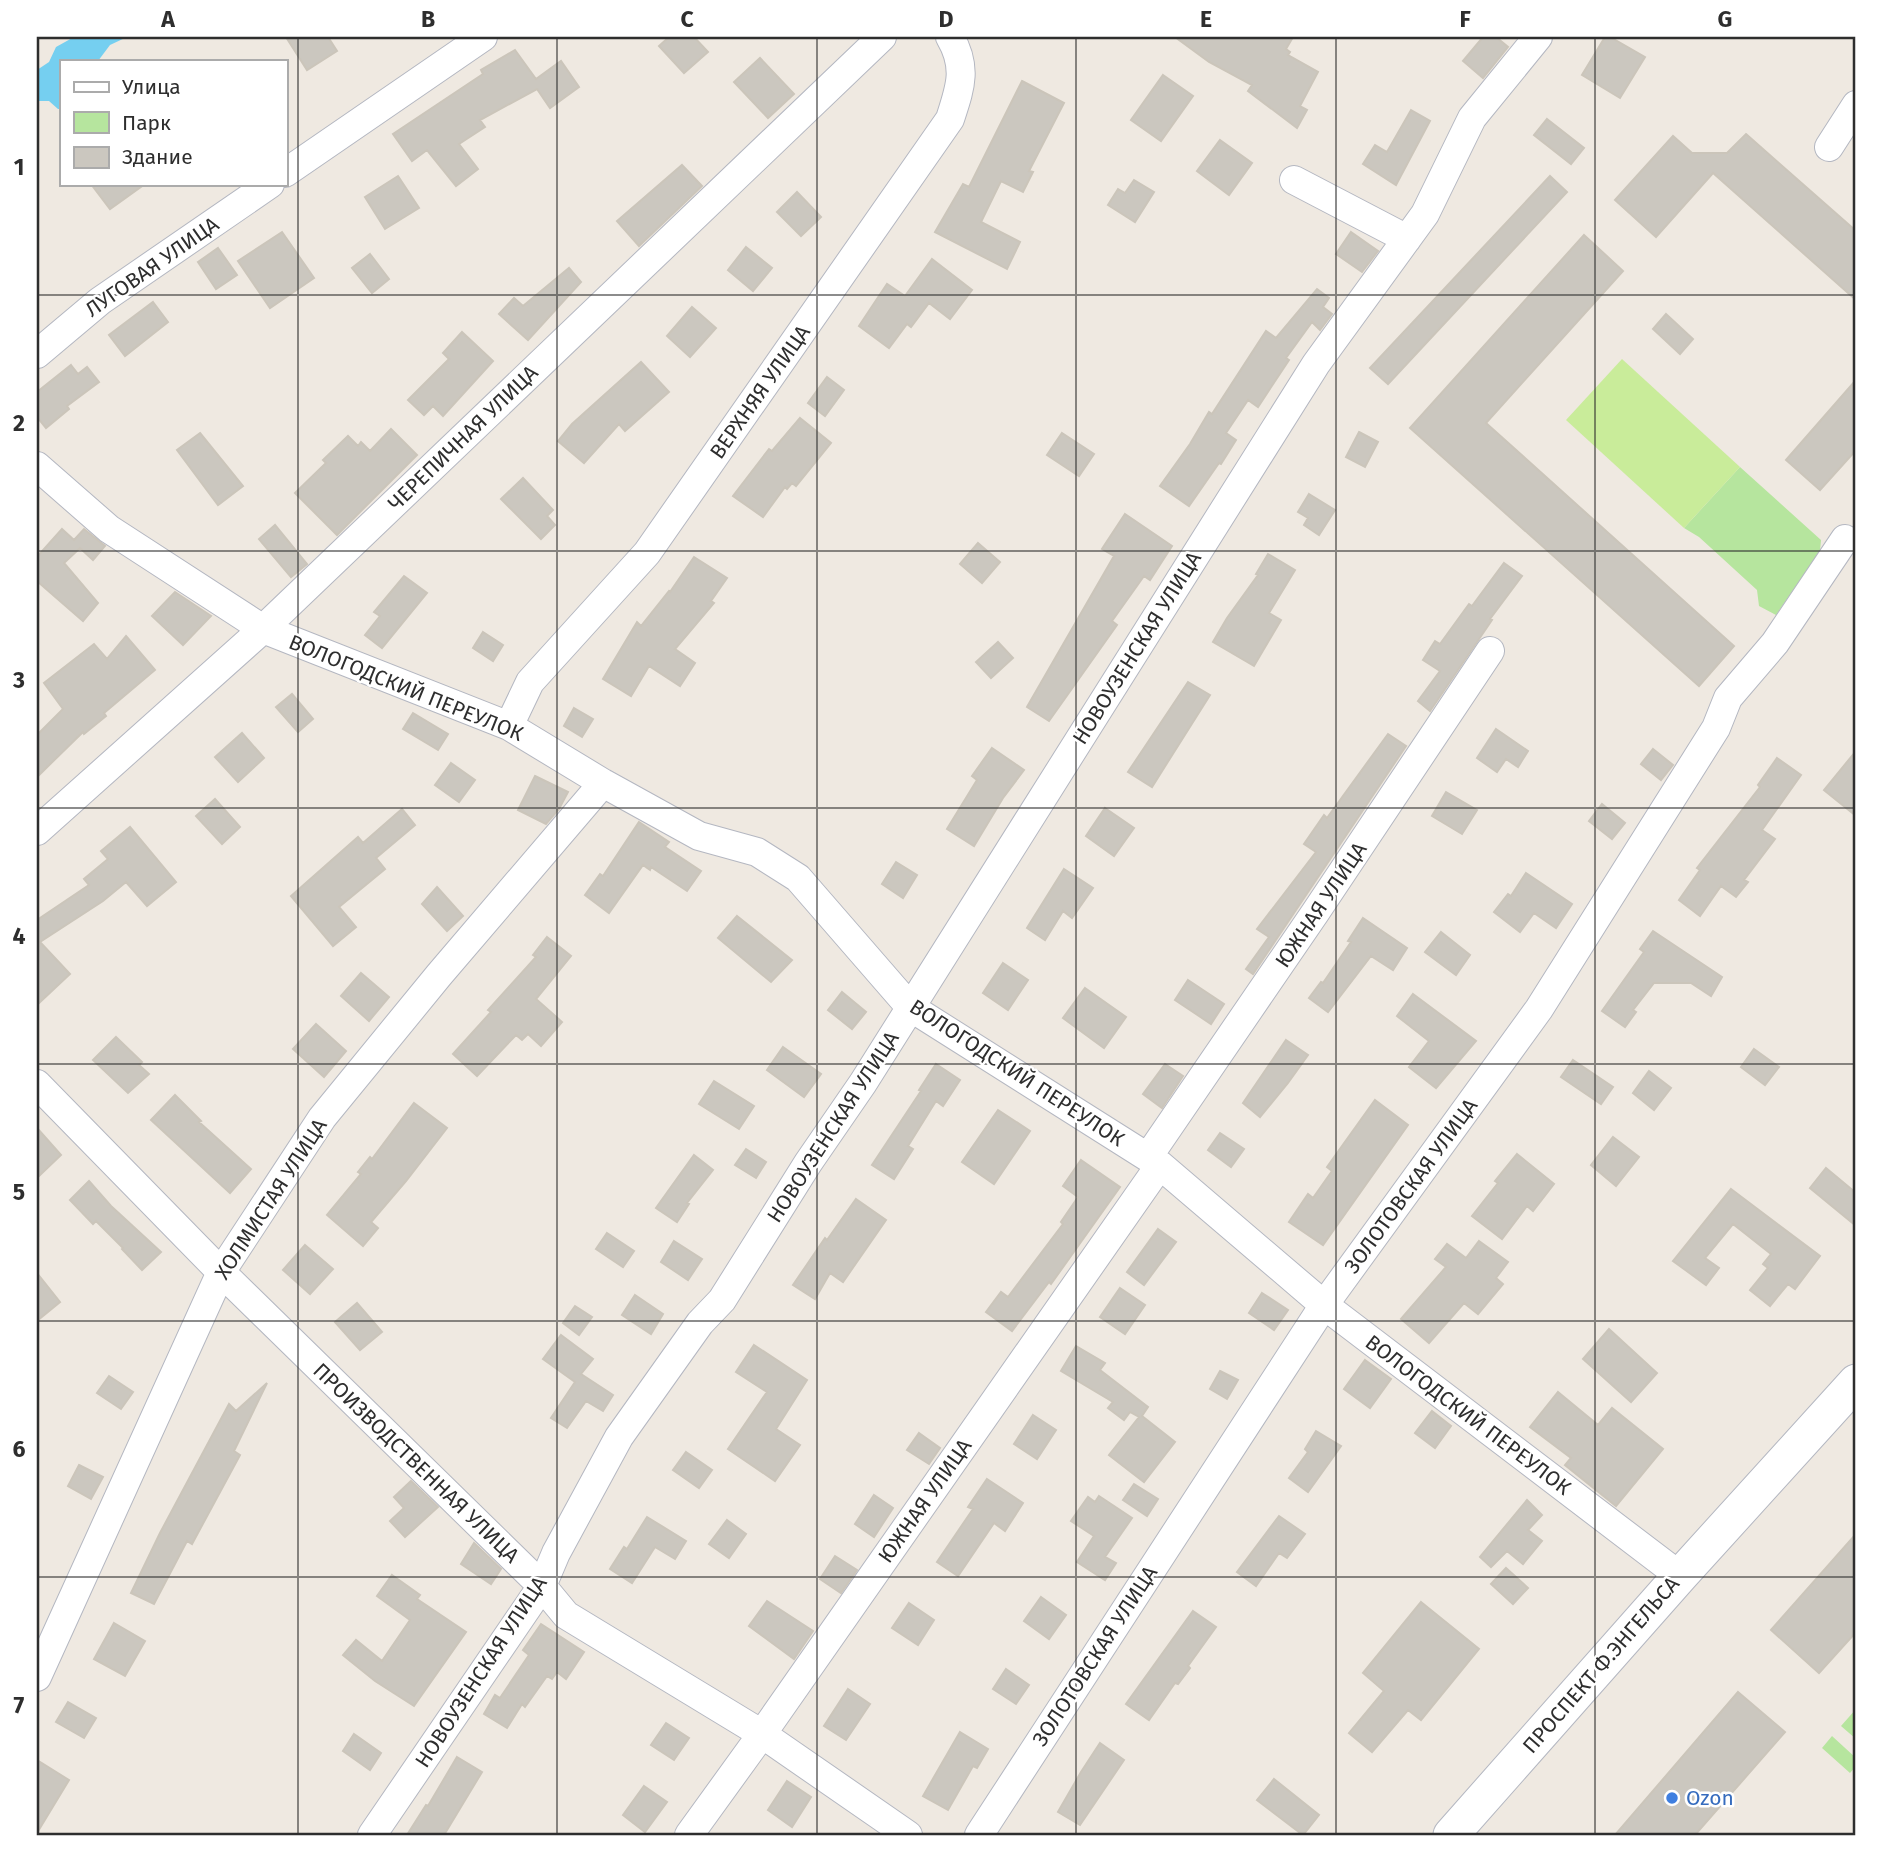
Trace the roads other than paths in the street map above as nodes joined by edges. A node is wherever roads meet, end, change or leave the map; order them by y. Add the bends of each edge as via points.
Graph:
1 (483, 37) edge
2 (882, 37) edge
3 (950, 37) edge
4 (1538, 37) edge
5 (1856, 105) edge
6 (1829, 147) dead end
7 (287, 172) edge
8 (1294, 180) dead end
9 (267, 186) edge
10 (1407, 239) junction
11 (37, 354) edge
12 (37, 466) edge
13 (1845, 540) dead end
14 (262, 629) junction
15 (1490, 651) dead end
16 (509, 726) junction
17 (603, 783) junction
18 (37, 831) edge
19 (910, 1007) junction
20 (37, 1084) edge
21 (1154, 1161) junction
22 (221, 1272) junction
23 (1324, 1305) junction
24 (1856, 1382) edge
25 (1680, 1576) junction
26 (542, 1586) junction
27 (37, 1677) edge
28 (762, 1734) junction
29 (372, 1835) edge
30 (688, 1835) edge
31 (908, 1835) edge
32 (979, 1835) edge
33 (1451, 1835) edge

1 - 7 street
2 - 14 street, ЧЕРЕПИЧНАЯ УЛИЦА
3 - 16 street, ВЕРХНЯЯ УЛИЦА via 962,82 950,119 648,553 530,682
4 - 10 street, НОВОУЗЕНСКАЯ УЛИЦА via 1472,118 1426,215
5 - 6 street
8 - 10 street
9 - 11 street, ЛУГОВАЯ УЛИЦА via 100,301
10 - 19 street, НОВОУЗЕНСКАЯ УЛИЦА via 1316,364
12 - 14 street, ВОЛОГОДСКИЙ ПЕРЕУЛОК via 109,529
13 - 23 street, ЗОЛОТОВСКАЯ УЛИЦА via 1775,643 1728,698 1716,728 1539,1010
14 - 16 street, ВОЛОГОДСКИЙ ПЕРЕУЛОК
14 - 18 street, ЧЕРЕПИЧНАЯ УЛИЦА
15 - 21 street, ЮЖНАЯ УЛИЦА
16 - 17 street, ВОЛОГОДСКИЙ ПЕРЕУЛОК
17 - 19 street, ВОЛОГОДСКИЙ ПЕРЕУЛОК via 699,836 757,852 798,878
17 - 22 street, ХОЛМИСТАЯ УЛИЦА via 322,1118
19 - 21 street, ВОЛОГОДСКИЙ ПЕРЕУЛОК
19 - 26 street, НОВОУЗЕНСКАЯ УЛИЦА via 722,1300 700,1323 619,1437
20 - 22 street, ПРОИЗВОДСТВЕННАЯ УЛИЦА
21 - 23 street, ВОЛОГОДСКИЙ ПЕРЕУЛОК
21 - 28 street, ЮЖНАЯ УЛИЦА
22 - 26 street, ПРОИЗВОДСТВЕННАЯ УЛИЦА
22 - 27 street, ХОЛМИСТАЯ УЛИЦА
23 - 25 street, ВОЛОГОДСКИЙ ПЕРЕУЛОК
23 - 32 street, ЗОЛОТОВСКАЯ УЛИЦА
24 - 25 street, ПРОСПЕКТ Ф.ЭНГЕЛЬСА
25 - 33 street, ПРОСПЕКТ Ф.ЭНГЕЛЬСА
26 - 28 street, ПРОИЗВОДСТВЕННАЯ УЛИЦА via 566,1615
26 - 29 street, НОВОУЗЕНСКАЯ УЛИЦА
28 - 30 street, ЮЖНАЯ УЛИЦА
28 - 31 street, ПРОИЗВОДСТВЕННАЯ УЛИЦА

